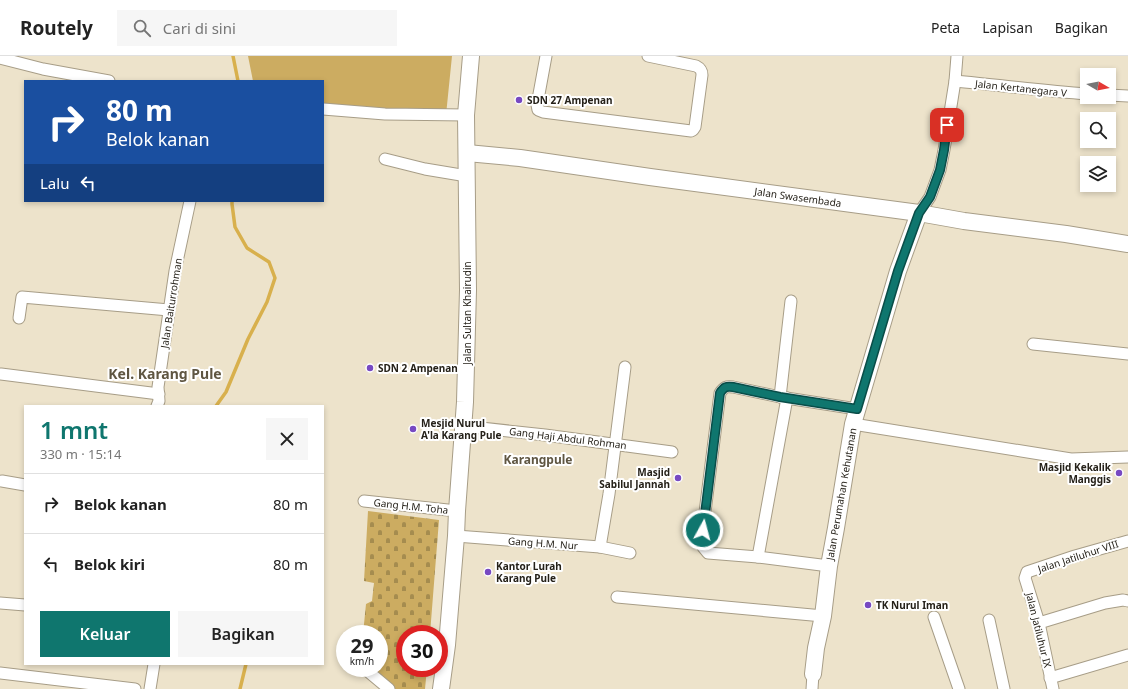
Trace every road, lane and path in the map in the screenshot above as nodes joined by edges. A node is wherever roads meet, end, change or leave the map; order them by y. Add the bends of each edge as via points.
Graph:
1 (471, 56) edge
2 (546, 56) edge
3 (648, 56) edge
4 (957, 56) edge
5 (0, 58) edge
6 (104, 80) edge
7 (955, 81) junction
8 (1080, 93) edge
9 (1116, 95) edge
10 (1128, 96) edge
11 (324, 109) edge
12 (466, 115) junction
13 (467, 153) junction
14 (385, 159) dead end
15 (467, 176) junction
16 (190, 202) edge
17 (919, 213) junction
18 (1128, 244) edge
19 (791, 301) dead end
20 (169, 310) junction
21 (19, 318) dead end
22 (1033, 344) dead end
23 (1128, 354) edge
24 (625, 367) dead end
25 (1, 374) edge
26 (159, 394) junction
27 (783, 398) junction
28 (157, 405) edge
29 (855, 416) junction
30 (464, 426) junction
31 (616, 445) junction
32 (672, 452) dead end
33 (1128, 457) edge
34 (2, 481) dead end
35 (24, 485) edge
36 (364, 501) dead end
37 (457, 511) junction
38 (456, 536) junction
39 (1128, 541) edge
40 (600, 547) junction
41 (630, 553) dead end
42 (758, 557) junction
43 (829, 566) junction
44 (1027, 572) joint
45 (617, 597) dead end
46 (1128, 601) edge
47 (0, 603) edge
48 (24, 605) edge
49 (823, 616) junction
50 (934, 617) dead end
51 (989, 620) dead end
52 (1039, 623) junction
53 (1128, 655) edge
54 (154, 665) edge
55 (0, 673) edge
56 (374, 677) edge
57 (813, 682) edge
58 (1052, 684) edge
59 (135, 689) edge
60 (150, 689) edge
61 (388, 689) edge
62 (441, 689) edge
63 (959, 689) edge
64 (1004, 689) edge

1 - 12 street, Jalan Sultan Khairudin
2 - 3 street via 538,110 693,130 702,72 696,66
4 - 7 street
5 - 6 street
7 - 8 street, Jalan Kertanegara V
7 - 17 street via 940,170 930,197
9 - 10 street
11 - 12 street via 385,114
12 - 13 street, Jalan Sultan Khairudin
13 - 15 street, Jalan Sultan Khairudin
13 - 17 street, Jalan Swasembada via 520,158 650,178
14 - 15 street
15 - 30 street, Jalan Sultan Khairudin
16 - 20 street, Jalan Baiturrohman
17 - 18 street, Jalan Swasembada
17 - 29 street, Jalan Perumahan Kehutanan via 898,271
19 - 27 street
20 - 21 street via 22,297
20 - 26 street, Jalan Baiturrohman
22 - 23 street
24 - 31 street
25 - 26 street
26 - 28 street, Jalan Baiturrohman
27 - 29 street
27 - 42 street
27 - 42 street via 726,386 720,393 701,544 708,553
29 - 33 street via 1071,459
29 - 43 street, Jalan Perumahan Kehutanan
30 - 31 street, Gang Haji Abdul Rohman
30 - 37 street, Jalan Sultan Khairudin
31 - 32 street, Gang Haji Abdul Rohman
31 - 40 street
34 - 35 street
36 - 37 street, Gang H.M. Toha
37 - 38 street, Jalan Sultan Khairudin
38 - 40 street, Gang H.M. Nur
38 - 62 street, Jalan Sultan Khairudin
39 - 44 street, Jalan Jatiluhur VIII
40 - 41 street, Gang H.M. Nur
42 - 43 street
43 - 49 street, Jalan Perumahan Kehutanan
44 - 52 street, Jalan Jatiluhur IX via 1026,578
45 - 49 street
46 - 52 street via 1105,603
47 - 48 street
49 - 57 street, Jalan Perumahan Kehutanan via 816,648
50 - 63 street
51 - 64 street
52 - 58 street, Jalan Jatiluhur IX
53 - 58 street
54 - 60 street
55 - 59 street
56 - 61 street

